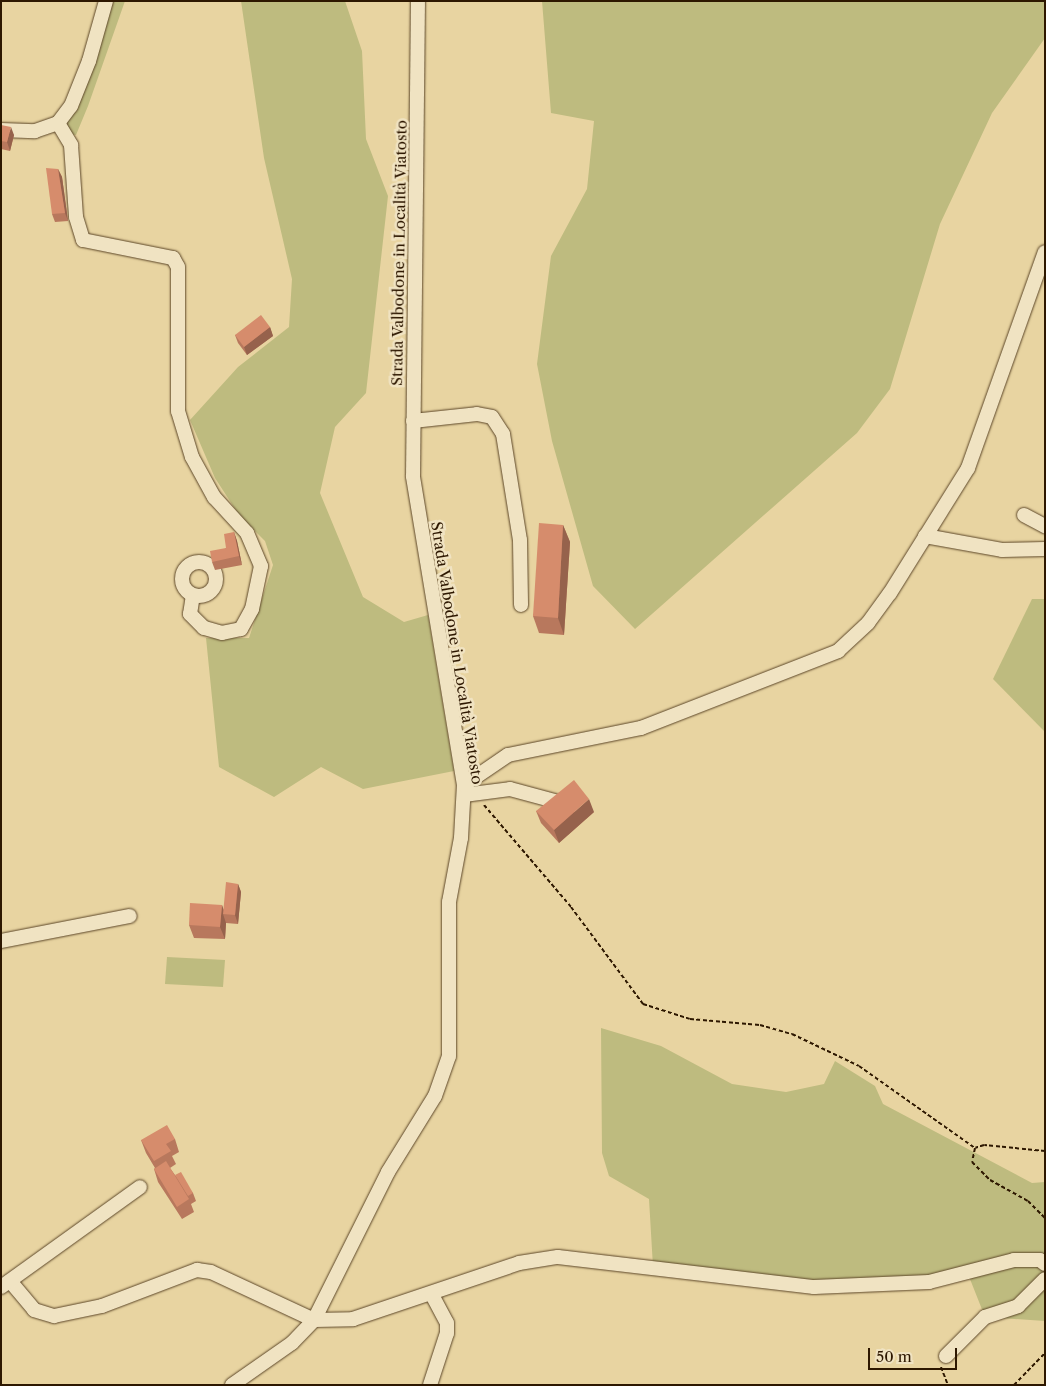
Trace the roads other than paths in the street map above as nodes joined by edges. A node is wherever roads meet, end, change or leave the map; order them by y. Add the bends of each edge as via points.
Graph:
1 (106, 1) edge
2 (418, 1) edge
3 (58, 123) junction
4 (1, 130) edge
5 (1045, 252) edge
6 (413, 421) junction
7 (1024, 515) dead end
8 (1045, 526) edge
9 (926, 536) junction
10 (1045, 549) edge
11 (192, 596) dead end
12 (521, 605) dead end
13 (466, 791) junction
14 (558, 802) edge
15 (130, 916) dead end
16 (1, 941) edge
17 (140, 1187) dead end
18 (1045, 1264) edge
19 (1045, 1279) edge
20 (6, 1284) edge
21 (432, 1295) junction
22 (314, 1320) junction
23 (946, 1356) road end
24 (232, 1385) edge
25 (430, 1385) edge

1 - 3 street via 86,69 71,106
2 - 6 street, Strada Valbodone in Località Viatosto
3 - 4 street via 35,131
3 - 11 street via 71,145 76,217 83,240 173,258 178,267 178,411 192,457 214,497 247,533 261,566 252,609 241,629 222,633 204,628 190,614
5 - 9 street via 968,468
6 - 12 street via 477,414 492,417 503,434 520,540
6 - 13 street, Strada Valbodone in Località Viatosto via 415,496
7 - 8 street
9 - 10 street via 1002,550
9 - 13 street via 868,624 838,651 640,728 508,755
13 - 14 street via 510,789
13 - 22 street, Strada Valbodone in Località Viatosto via 449,902 450,1032 444,1076 388,1172
15 - 16 street
17 - 20 street
18 - 21 street via 1040,1260 1014,1260 929,1282 814,1287 558,1257 519,1264
19 - 23 street via 1018,1306 985,1317
20 - 22 street via 34,1310 54,1316 102,1306 197,1270
21 - 22 street via 353,1319
21 - 25 street via 448,1333
22 - 24 street, Strada Valbodone in Località Viatosto via 292,1343

